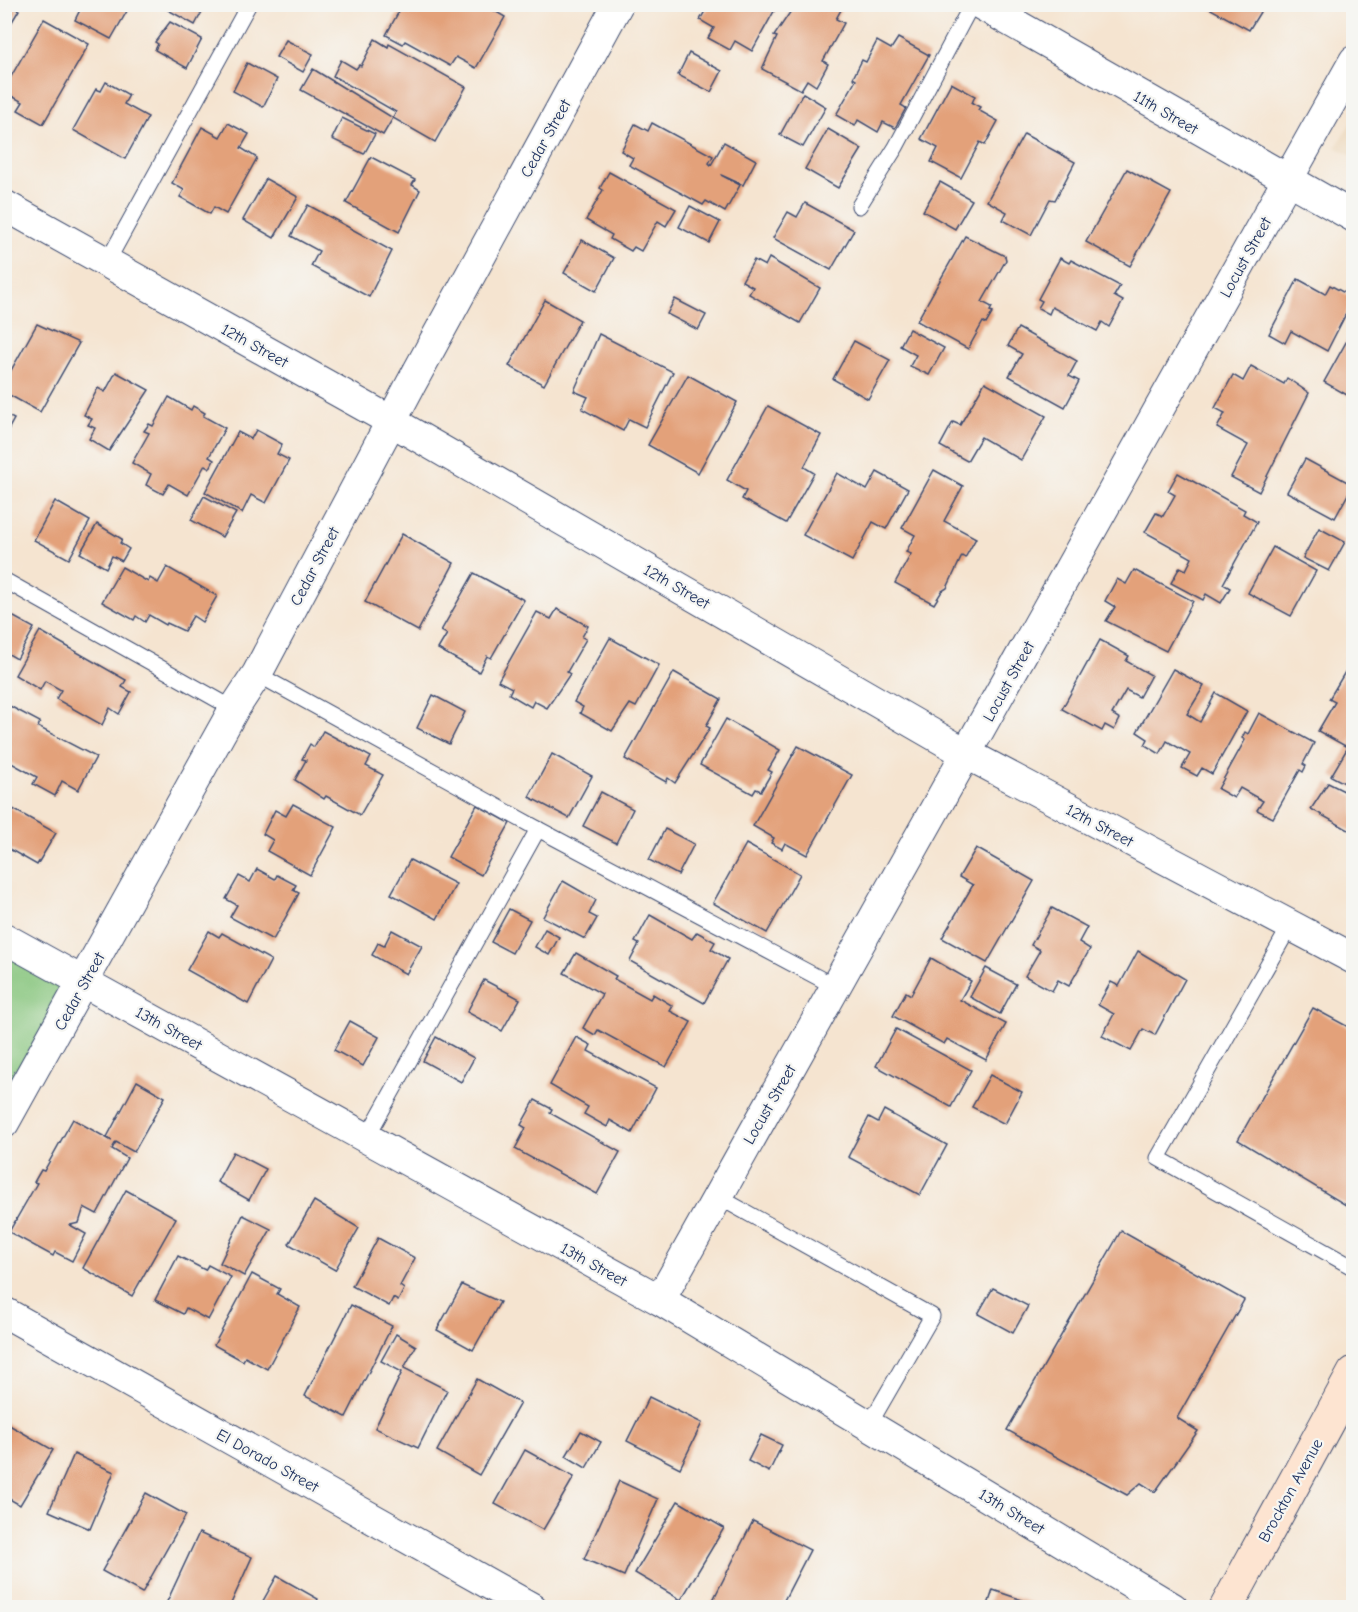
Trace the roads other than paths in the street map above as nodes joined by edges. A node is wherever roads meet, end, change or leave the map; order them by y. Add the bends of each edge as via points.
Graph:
1 (249, 4) edge
2 (618, 4) edge
3 (972, 4) edge
4 (980, 4) edge
5 (1351, 73) edge
6 (1287, 181) junction
7 (4, 205) edge
8 (859, 206) dead end
9 (1353, 218) edge
10 (107, 262) junction
11 (391, 421) junction
12 (4, 580) edge
13 (257, 674) junction
14 (234, 709) junction
15 (967, 754) junction
16 (538, 829) junction
17 (1290, 926) junction
18 (4, 938) edge
19 (1353, 959) edge
20 (85, 981) junction
21 (836, 987) junction
22 (4, 1123) edge
23 (367, 1137) junction
24 (717, 1196) junction
25 (1353, 1268) edge
26 (660, 1300) junction
27 (4, 1312) edge
28 (1353, 1372) edge
29 (869, 1425) junction
30 (532, 1608) edge
31 (1173, 1608) edge
32 (1226, 1608) edge

1 - 10 lane
2 - 11 street, Cedar Street
3 - 8 lane via 896,147
4 - 6 street, 11th Street
5 - 6 street, Locust Street
6 - 9 street, 11th Street
6 - 15 street, Locust Street
7 - 10 street, 12th Street
10 - 11 street, 12th Street
11 - 13 street, Cedar Street
11 - 15 street, 12th Street
12 - 14 lane
13 - 14 street, Cedar Street
13 - 16 lane
14 - 20 street, Cedar Street
15 - 17 street, 12th Street
15 - 21 street, Locust Street
16 - 21 lane
16 - 23 lane
17 - 19 street, 12th Street
17 - 25 lane via 1158,1158
18 - 20 street, 13th Street
20 - 22 street, Cedar Street
20 - 23 street, 13th Street
21 - 24 street, Locust Street
23 - 26 street, 13th Street
24 - 26 street, Locust Street
24 - 29 lane via 932,1316
26 - 29 street, 13th Street
27 - 30 street, El Dorado Street
28 - 32 main road, Brockton Avenue
29 - 31 street, 13th Street

